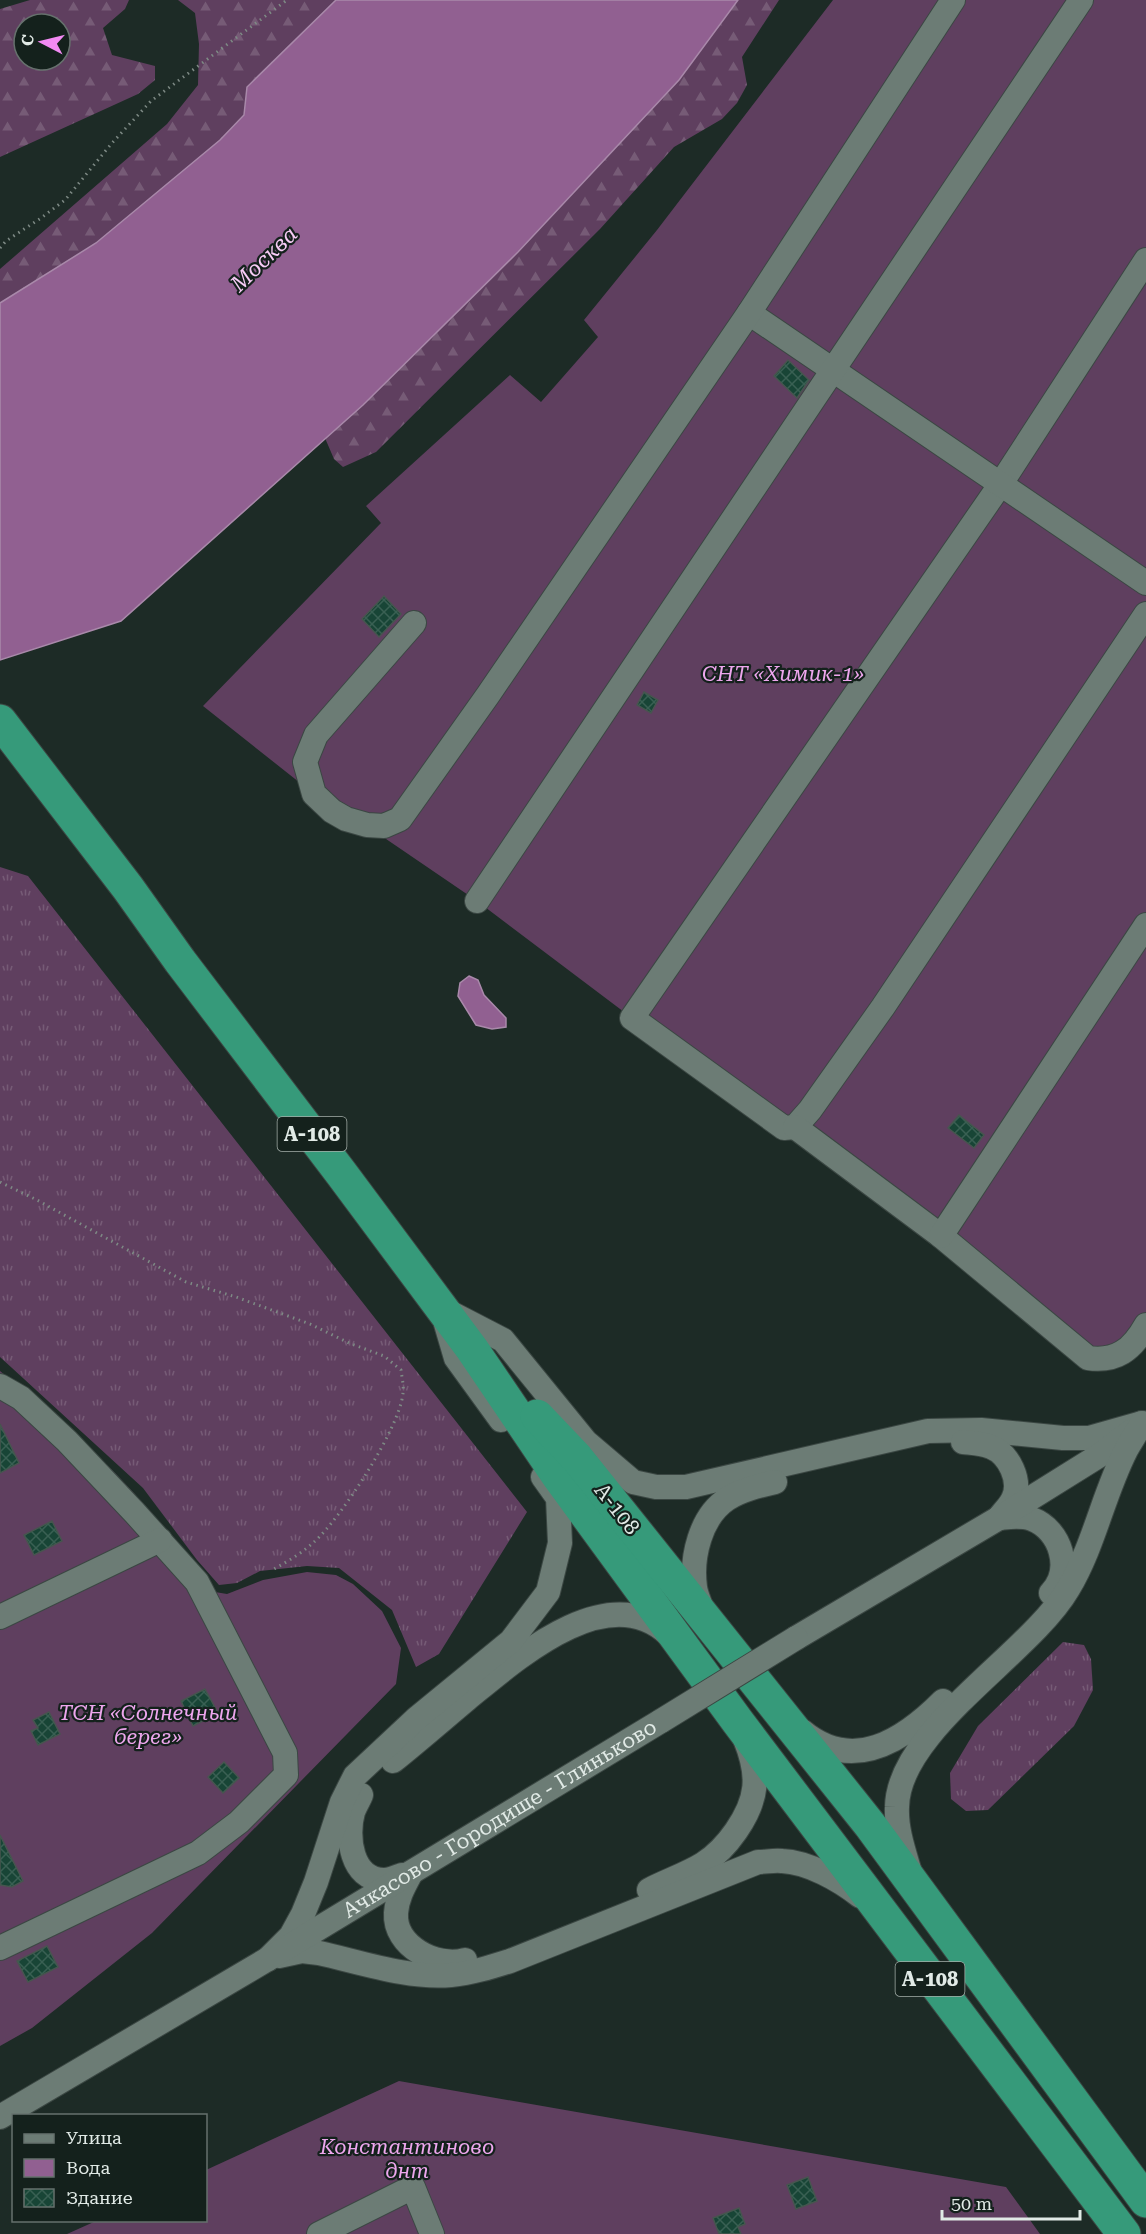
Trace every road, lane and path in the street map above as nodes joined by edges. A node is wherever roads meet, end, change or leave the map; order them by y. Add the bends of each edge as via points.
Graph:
1 (287, 0) edge
2 (953, 0) edge
3 (1081, 0) edge
4 (0, 248) edge
5 (1146, 260) edge
6 (749, 313) junction
7 (832, 370) junction
8 (999, 485) junction
9 (1146, 583) edge
10 (1146, 614) edge
11 (414, 623) dead end
12 (0, 721) edge
13 (477, 901) dead end
14 (1146, 925) edge
15 (795, 1127) junction
16 (0, 1182) edge
17 (941, 1236) junction
18 (441, 1308) junction
19 (1146, 1325) edge
20 (472, 1349) junction
21 (0, 1386) edge
22 (1144, 1421) edge
23 (999, 1518) junction
24 (160, 1540) junction
25 (272, 1570) dead end
26 (0, 1617) edge
27 (705, 1621) junction
28 (689, 1653) junction
29 (773, 1706) junction
30 (738, 1722) junction
31 (411, 1873) junction
32 (913, 1881) junction
33 (877, 1909) junction
34 (0, 1948) edge
35 (268, 1959) junction
36 (0, 2117) edge
37 (1146, 2201) edge
38 (319, 2234) edge
39 (432, 2234) edge
40 (1124, 2234) edge

1 - 4 path via 151,101 65,200
2 - 6 street
3 - 7 street
5 - 8 street
6 - 7 street
6 - 11 street via 400,819 384,826 346,819 314,794 305,762 316,735
7 - 8 street
7 - 13 street
8 - 9 street
8 - 15 street via 633,1017 784,1128
10 - 15 street via 883,1007
12 - 18 highway, А-108
14 - 17 street
15 - 17 street
16 - 25 path via 186,1282 310,1324 348,1344 384,1356 401,1371 403,1393 397,1419 351,1498 315,1541
17 - 19 street via 1088,1358 1104,1360 1122,1354
18 - 20 highway, А-108
18 - 22 street via 503,1340 586,1442 633,1482 656,1487 686,1487 928,1431 981,1430 1089,1438
18 - 35 street via 456,1358 558,1498 560,1543 548,1592 511,1641 417,1718 355,1776 303,1914 291,1936
20 - 27 highway, А-108 / А-108 via 577,1458
20 - 28 highway, А-108 via 558,1476
21 - 24 street via 21,1398 67,1441
22 - 23 street, Ачкасово - Городище - Глиньково via 1100,1455
22 - 32 street via 1126,1450 1068,1590 1048,1616 949,1714 914,1756 899,1789 897,1807 900,1838
23 - 27 street via 1013,1499 1015,1477 1004,1455 982,1444 932,1442 747,1489 726,1500 709,1518 698,1545 695,1588
23 - 29 street via 1022,1516 1045,1526 1059,1544 1062,1560 1056,1588 929,1715 893,1742 868,1751 837,1750 812,1739
23 - 31 street, Ачкасово - Городище - Глиньково, bridge
24 - 26 street
24 - 34 street via 197,1582 285,1753 286,1775 239,1822 198,1853
27 - 29 highway, А-108
28 - 30 highway, А-108
28 - 31 street via 663,1629 639,1616 608,1616 582,1621 523,1653 366,1783 353,1813 354,1860 364,1874 383,1880
29 - 32 highway, А-108
30 - 31 street via 750,1751 755,1782 752,1806 741,1823 725,1846 704,1864 612,1907 483,1955 460,1962 438,1960 424,1955 400,1933 396,1915 400,1892
30 - 33 highway, А-108
31 - 35 street, Ачкасово - Городище - Глиньково
32 - 37 highway, А-108
33 - 35 street via 833,1877 784,1861 758,1862 476,1971 422,1975 302,1951
33 - 40 highway, А-108
35 - 36 street, Ачкасово - Городище - Глиньково
38 - 39 street via 413,2187

